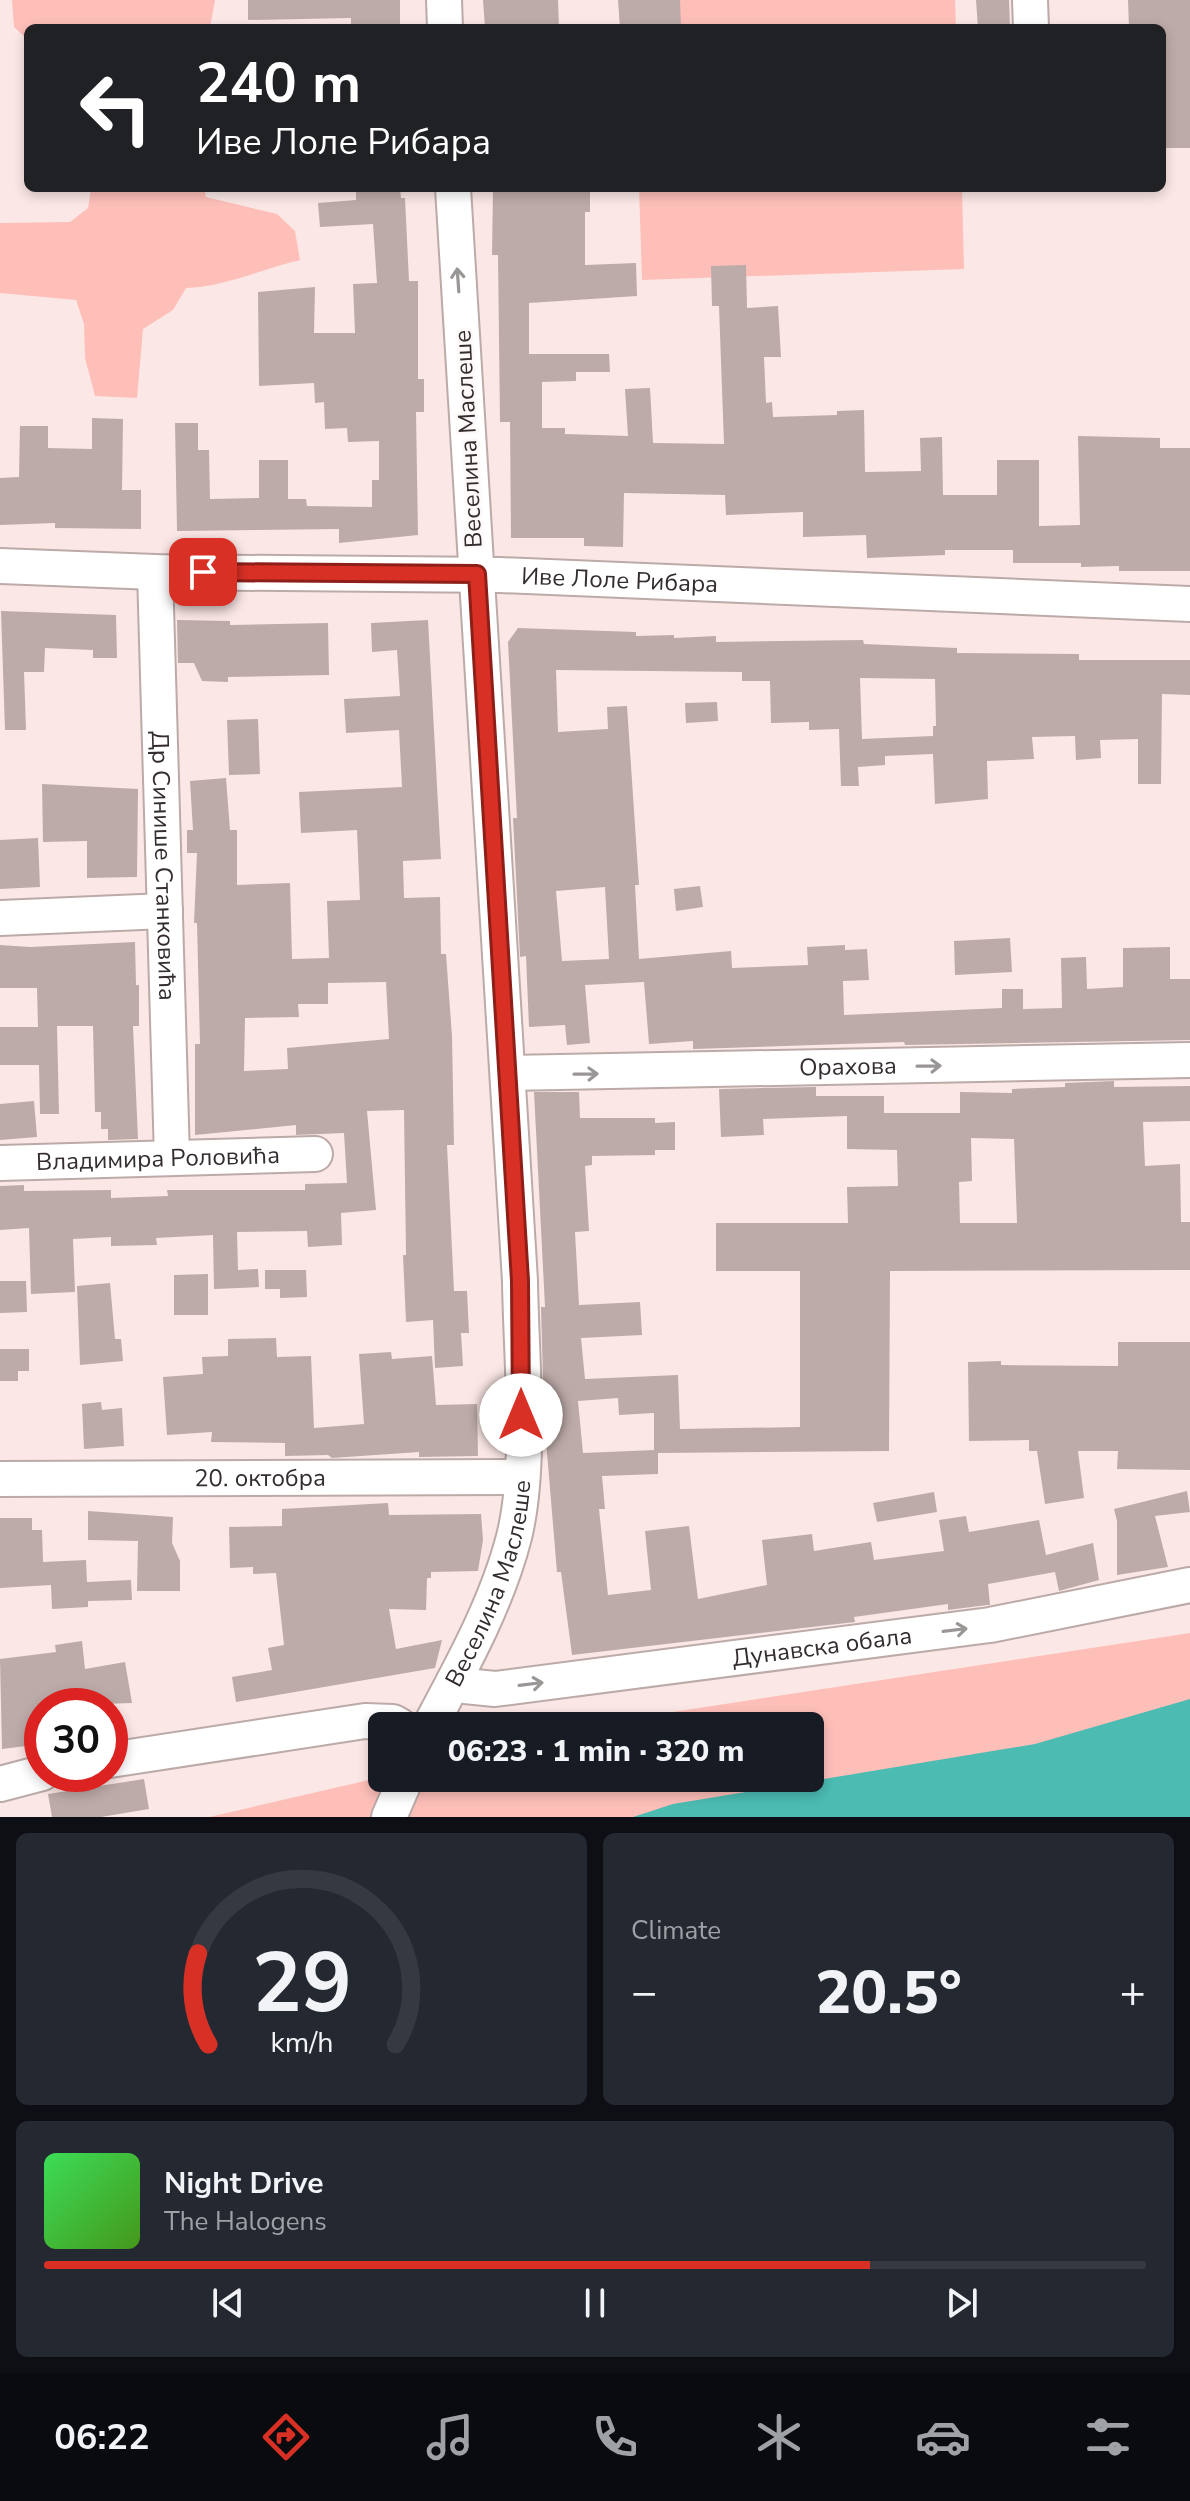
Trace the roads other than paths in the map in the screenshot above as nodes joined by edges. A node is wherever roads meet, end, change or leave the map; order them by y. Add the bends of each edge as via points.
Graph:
1 (444, 0) edge
2 (1030, 0) edge
3 (445, 24) edge
4 (1031, 24) edge
5 (453, 192) edge
6 (0, 566) edge
7 (155, 572) junction
8 (477, 574) junction
9 (1190, 604) edge
10 (165, 911) junction
11 (0, 918) edge
12 (1190, 1060) edge
13 (508, 1073) junction
14 (315, 1154) dead end
15 (172, 1158) junction
16 (0, 1163) edge
17 (522, 1477) junction
18 (0, 1479) edge
19 (1190, 1585) edge
20 (454, 1681) junction
21 (437, 1712) edge
22 (368, 1721) edge
23 (128, 1757) edge
24 (24, 1778) edge
25 (0, 1784) edge
26 (400, 1792) edge
27 (389, 1817) edge

1 - 3 street
2 - 4 street
8 -> 5 street, Веселина Маслеше
6 - 7 street, Иве Лоле Рибара
7 - 8 street, Иве Лоле Рибара
7 - 10 street, Др Синише Станковића
8 - 9 street, Иве Лоле Рибара
8 - 13 street, Веселина Маслеше
10 - 11 street
10 - 15 street, Др Синише Станковића
13 -> 12 street, Орахова
13 - 17 street, Веселина Маслеше via 520,1281
14 - 15 street, Владимира Роловића
15 - 16 street, Владимира Роловића
17 - 18 street, 20. октобра
17 - 20 street, Веселина Маслеше via 514,1535 501,1575
20 -> 19 street, Дунавска обала via 495,1689 963,1629
20 - 21 street, Веселина Маслеше
22 - 23 street
24 - 25 street
26 - 27 street

